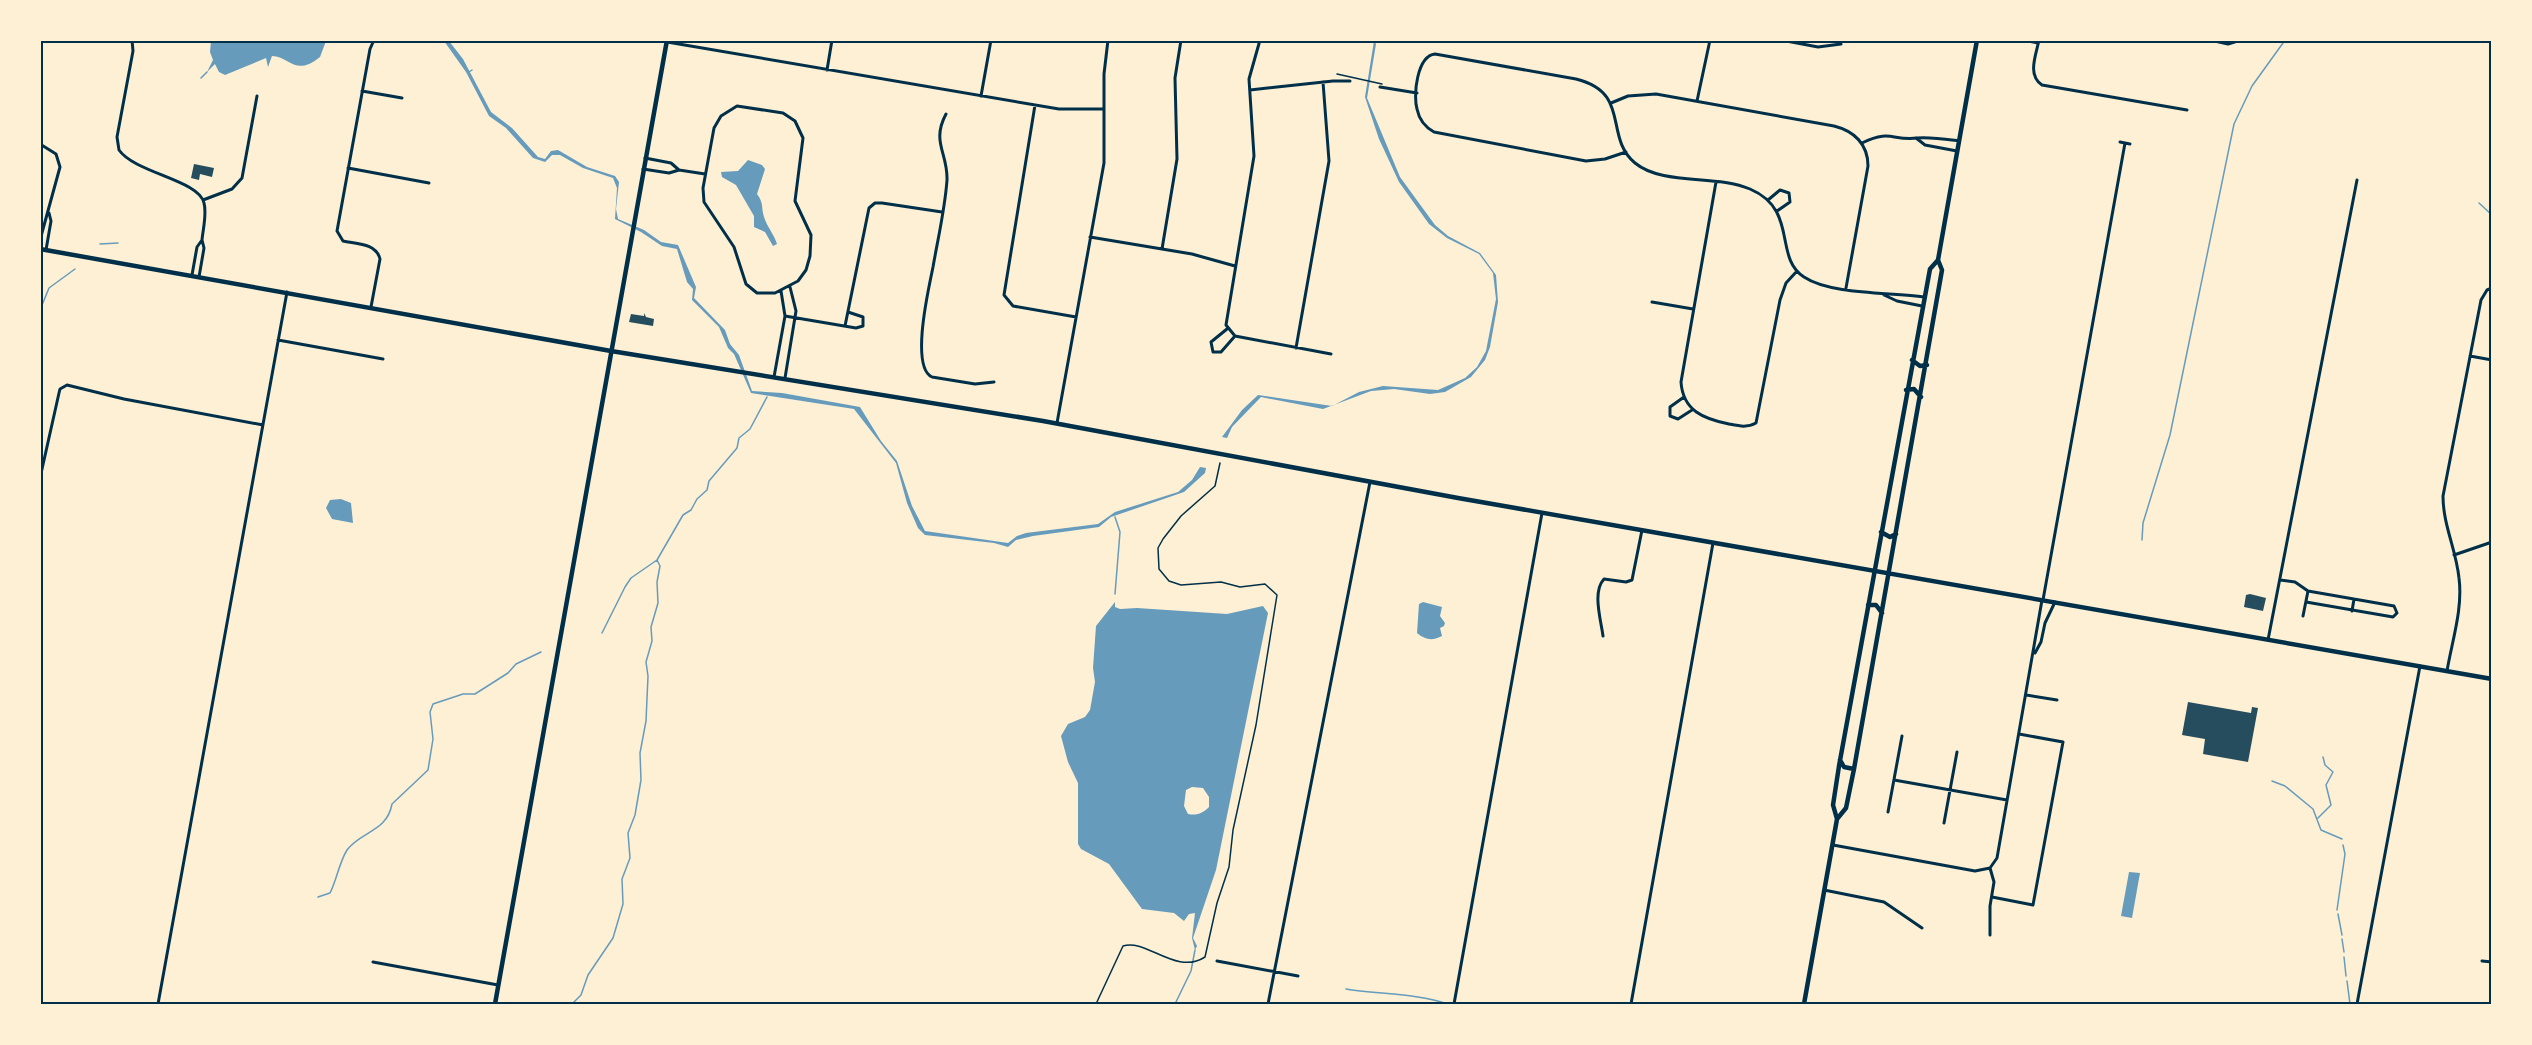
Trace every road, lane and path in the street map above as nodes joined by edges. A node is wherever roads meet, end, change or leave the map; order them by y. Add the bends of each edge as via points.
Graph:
1 (132, 40) edge
2 (374, 40) edge
3 (832, 40) edge
4 (991, 40) edge
5 (1108, 40) edge
6 (1181, 40) edge
7 (1260, 40) edge
8 (1710, 40) edge
9 (1781, 40) edge
10 (1977, 40) edge
11 (2024, 40) edge
12 (2210, 40) edge
13 (2241, 40) edge
14 (667, 41) edge
15 (1788, 41) edge
16 (2038, 42) edge
17 (1840, 44) dead end
18 (827, 70) junction
19 (1337, 74) dead end
20 (1350, 81) dead end
21 (1323, 82) junction
22 (1381, 82) dead end
23 (1380, 87) dead end
24 (1250, 90) junction
25 (362, 91) junction
26 (1417, 93) junction
27 (257, 96) dead end
28 (981, 96) junction
29 (402, 98) dead end
30 (1697, 101) junction
31 (1611, 103) junction
32 (1035, 105) junction
33 (1104, 109) junction
34 (2187, 110) dead end
35 (946, 114) dead end
36 (1916, 138) junction
37 (1959, 141) junction
38 (2120, 142) dead end
39 (1862, 143) junction
40 (2125, 143) junction
41 (40, 144) edge
42 (2130, 144) dead end
43 (1958, 151) junction
44 (1626, 152) junction
45 (645, 158) junction
46 (348, 168) junction
47 (643, 169) junction
48 (679, 170) junction
49 (705, 174) junction
50 (2357, 180) dead end
51 (1716, 182) junction
52 (429, 183) dead end
53 (203, 200) junction
54 (1768, 200) junction
55 (1777, 211) junction
56 (942, 212) junction
57 (49, 213) junction
58 (1090, 237) junction
59 (40, 240) edge
60 (202, 240) junction
61 (1162, 249) junction
62 (43, 250) edge
63 (1938, 260) junction
64 (1235, 266) junction
65 (1797, 271) junction
66 (192, 276) junction
67 (199, 277) junction
68 (1927, 283) junction
69 (790, 287) junction
70 (1846, 288) junction
71 (1939, 288) junction
72 (2489, 289) edge
73 (781, 291) junction
74 (287, 292) junction
75 (1884, 295) junction
76 (1924, 297) junction
77 (1652, 302) dead end
78 (1922, 306) junction
79 (371, 307) junction
80 (1693, 309) junction
81 (848, 312) junction
82 (785, 316) junction
83 (795, 317) junction
84 (1076, 317) junction
85 (845, 326) junction
86 (1227, 329) junction
87 (1233, 335) junction
88 (278, 340) junction
89 (1296, 348) junction
90 (611, 351) junction
91 (1331, 354) dead end
92 (2470, 356) junction
93 (383, 359) dead end
94 (1912, 360) junction
95 (2492, 360) edge
96 (1927, 365) junction
97 (774, 376) junction
98 (785, 378) junction
99 (994, 382) dead end
100 (1906, 390) junction
101 (1684, 397) junction
102 (1921, 397) junction
103 (1692, 410) junction
104 (1057, 423) junction
105 (263, 425) junction
106 (1220, 463) dead end
107 (40, 478) edge
108 (1370, 482) junction
109 (1542, 513) junction
110 (1642, 530) junction
111 (1881, 532) junction
112 (1896, 534) junction
113 (2492, 542) edge
114 (1713, 543) junction
115 (2454, 555) junction
116 (1874, 571) junction
117 (1889, 573) junction
118 (2280, 580) junction
119 (2308, 591) junction
120 (2354, 599) junction
121 (2042, 600) junction
122 (2055, 602) junction
123 (2306, 602) junction
124 (1868, 605) junction
125 (2352, 611) junction
126 (1882, 613) junction
127 (2303, 616) dead end
128 (1603, 636) dead end
129 (2268, 640) junction
130 (2034, 654) junction
131 (2420, 666) junction
132 (2446, 671) junction
133 (2492, 679) edge
134 (2026, 694) junction
135 (2057, 700) dead end
136 (2019, 734) junction
137 (1902, 736) dead end
138 (1957, 752) dead end
139 (1840, 760) junction
140 (1854, 769) junction
141 (1894, 780) junction
142 (1950, 790) junction
143 (2007, 800) junction
144 (1888, 812) dead end
145 (1837, 819) junction
146 (1944, 823) dead end
147 (1832, 845) junction
148 (1990, 868) junction
149 (1824, 890) junction
150 (1992, 897) junction
151 (1922, 928) dead end
152 (1990, 935) dead end
153 (1216, 961) dead end
154 (2482, 961) dead end
155 (373, 962) dead end
156 (2492, 962) edge
157 (1275, 972) junction
158 (1298, 976) dead end
159 (498, 985) junction
160 (158, 1005) edge
161 (495, 1005) edge
162 (1096, 1005) edge
163 (1268, 1005) edge
164 (1454, 1005) edge
165 (1631, 1005) edge
166 (1804, 1005) edge
167 (2357, 1005) edge

1 - 53 street via 117,137 119,150 127,159 195,191
2 - 25 street
3 - 18 street
4 - 28 street
5 - 33 street
6 - 61 street via 1175,78 1177,159
7 - 24 street via 1251,66
8 - 30 street
9 - 15 street
10 - 37 main road
11 - 16 street
12 - 13 street
14 - 18 street
14 - 45 main road
15 - 17 street via 1826,47
16 - 34 street via 2033,72 2042,85
18 - 28 street
19 - 22 path
20 - 21 street
21 - 24 street
21 - 89 street via 1329,160
23 - 26 street
24 - 64 street via 1254,156
25 - 29 street
25 - 46 street
26 - 31 street via 1423,61 1435,54 1581,81 1596,87
26 - 44 street via 1421,119 1430,130 1442,135 1586,161
27 - 53 street via 242,178 232,189
28 - 32 street
30 - 31 street via 1644,93
30 - 39 street via 1840,127
31 - 44 street
32 - 33 street via 1065,110
32 - 84 street via 1004,296 1013,306
33 - 58 street via 1105,152
35 - 56 street via 938,131 947,172
36 - 37 street
36 - 39 street via 1883,135
36 - 43 street via 1925,145
37 - 43 main road
38 - 40 street
39 - 70 street via 1867,171
40 - 42 street
40 - 121 street
41 - 57 street via 56,154 59,162
43 - 63 main road
44 - 51 street via 1636,164 1650,171
45 - 47 main road
45 - 48 street via 671,163
46 - 52 street
46 - 79 street via 337,234 343,241 378,251
47 - 48 street via 669,173
47 - 90 main road
48 - 49 street
49 - 69 street via 714,128 728,110 751,106 783,113 795,121 804,142 796,206 811,242 806,270
49 - 73 street via 705,207 734,247 746,284 757,293
50 - 118 street
51 - 54 street via 1748,188
51 - 80 street
53 - 60 street
54 - 55 street
54 - 55 street via 1780,190 1789,193 1790,202
55 - 65 street via 1786,232 1789,259
56 - 81 street via 872,205
56 - 99 street via 922,333 924,367 932,376 975,384
57 - 59 street
57 - 62 street via 51,220
58 - 61 street
58 - 84 street
60 - 66 street
60 - 67 street
61 - 64 street
62 - 66 main road
63 - 68 main road via 1930,269
63 - 71 main road via 1942,270
64 - 86 street
65 - 70 street via 1811,281
65 - 103 street via 1781,296 1756,423 1745,426 1714,421
66 - 67 main road
67 - 74 main road
68 - 71 main road via 1935,283
68 - 76 main road
69 - 73 street
69 - 83 street via 795,298
70 - 75 street
71 - 96 main road
72 - 92 street via 2481,300
73 - 82 street
74 - 79 main road
74 - 88 street
75 - 76 street via 1899,292
75 - 78 street
76 - 78 main road
77 - 80 street
78 - 94 main road
79 - 90 main road
80 - 101 street via 1681,377
81 - 85 street
81 - 85 street via 863,316 863,326
82 - 83 street
82 - 97 street
83 - 85 street
83 - 98 street
84 - 104 street
86 - 87 street
86 - 87 street via 1212,342 1213,352 1221,352
87 - 89 street
88 - 93 street
88 - 105 street
89 - 91 street
90 - 97 main road
90 - 159 main road
92 - 95 street
92 - 115 street via 2444,496 2444,522
94 - 96 main road via 1920,366
94 - 100 main road
96 - 102 main road
97 - 98 main road
98 - 104 main road
100 - 102 main road via 1914,389
100 - 111 main road
101 - 103 street
101 - 103 street via 1670,407 1670,416 1678,419
102 - 112 main road
104 - 108 main road
105 - 107 street via 124,399 73,385 62,387
105 - 160 street
106 - 162 path via 1215,486 1181,516 1158,548 1159,569 1173,583 1221,582 1240,587 1265,584 1277,595 1227,875 1203,959 1190,962 1159,956 1131,943 1123,946
108 - 109 main road
108 - 157 street
109 - 110 main road
109 - 164 street
110 - 114 main road
110 - 128 street via 1632,580 1604,579 1600,584
111 - 112 main road via 1890,537
111 - 116 main road
112 - 117 main road
113 - 115 street
114 - 116 main road
114 - 165 street
115 - 132 street via 2459,599
116 - 117 main road
116 - 124 main road
117 - 121 main road
117 - 126 main road
118 - 119 street via 2295,582
118 - 129 street
119 - 120 street
119 - 123 street
120 - 125 street
120 - 125 street via 2394,606 2397,613 2393,617
121 - 122 main road
121 - 130 street
122 - 129 main road
122 - 130 street
123 - 125 street
123 - 127 street
124 - 126 main road via 1876,605
124 - 139 main road
126 - 140 main road
129 - 131 main road
130 - 134 street
131 - 132 main road
131 - 167 street
132 - 133 main road
134 - 135 street
134 - 136 street
136 - 143 street
136 - 150 street via 2063,742 2033,905
137 - 141 street
138 - 142 street
139 - 140 main road via 1844,767
139 - 145 main road via 1833,805
140 - 145 main road via 1846,808
141 - 142 street
141 - 144 street
142 - 143 street
142 - 146 street
143 - 148 street via 1996,858
145 - 147 main road
147 - 148 street via 1975,871
147 - 149 main road
148 - 150 street via 1994,877
149 - 151 street via 1884,902
149 - 166 main road
150 - 152 street
153 - 157 street
154 - 156 street
155 - 159 street
157 - 158 street
157 - 163 street
159 - 161 main road

